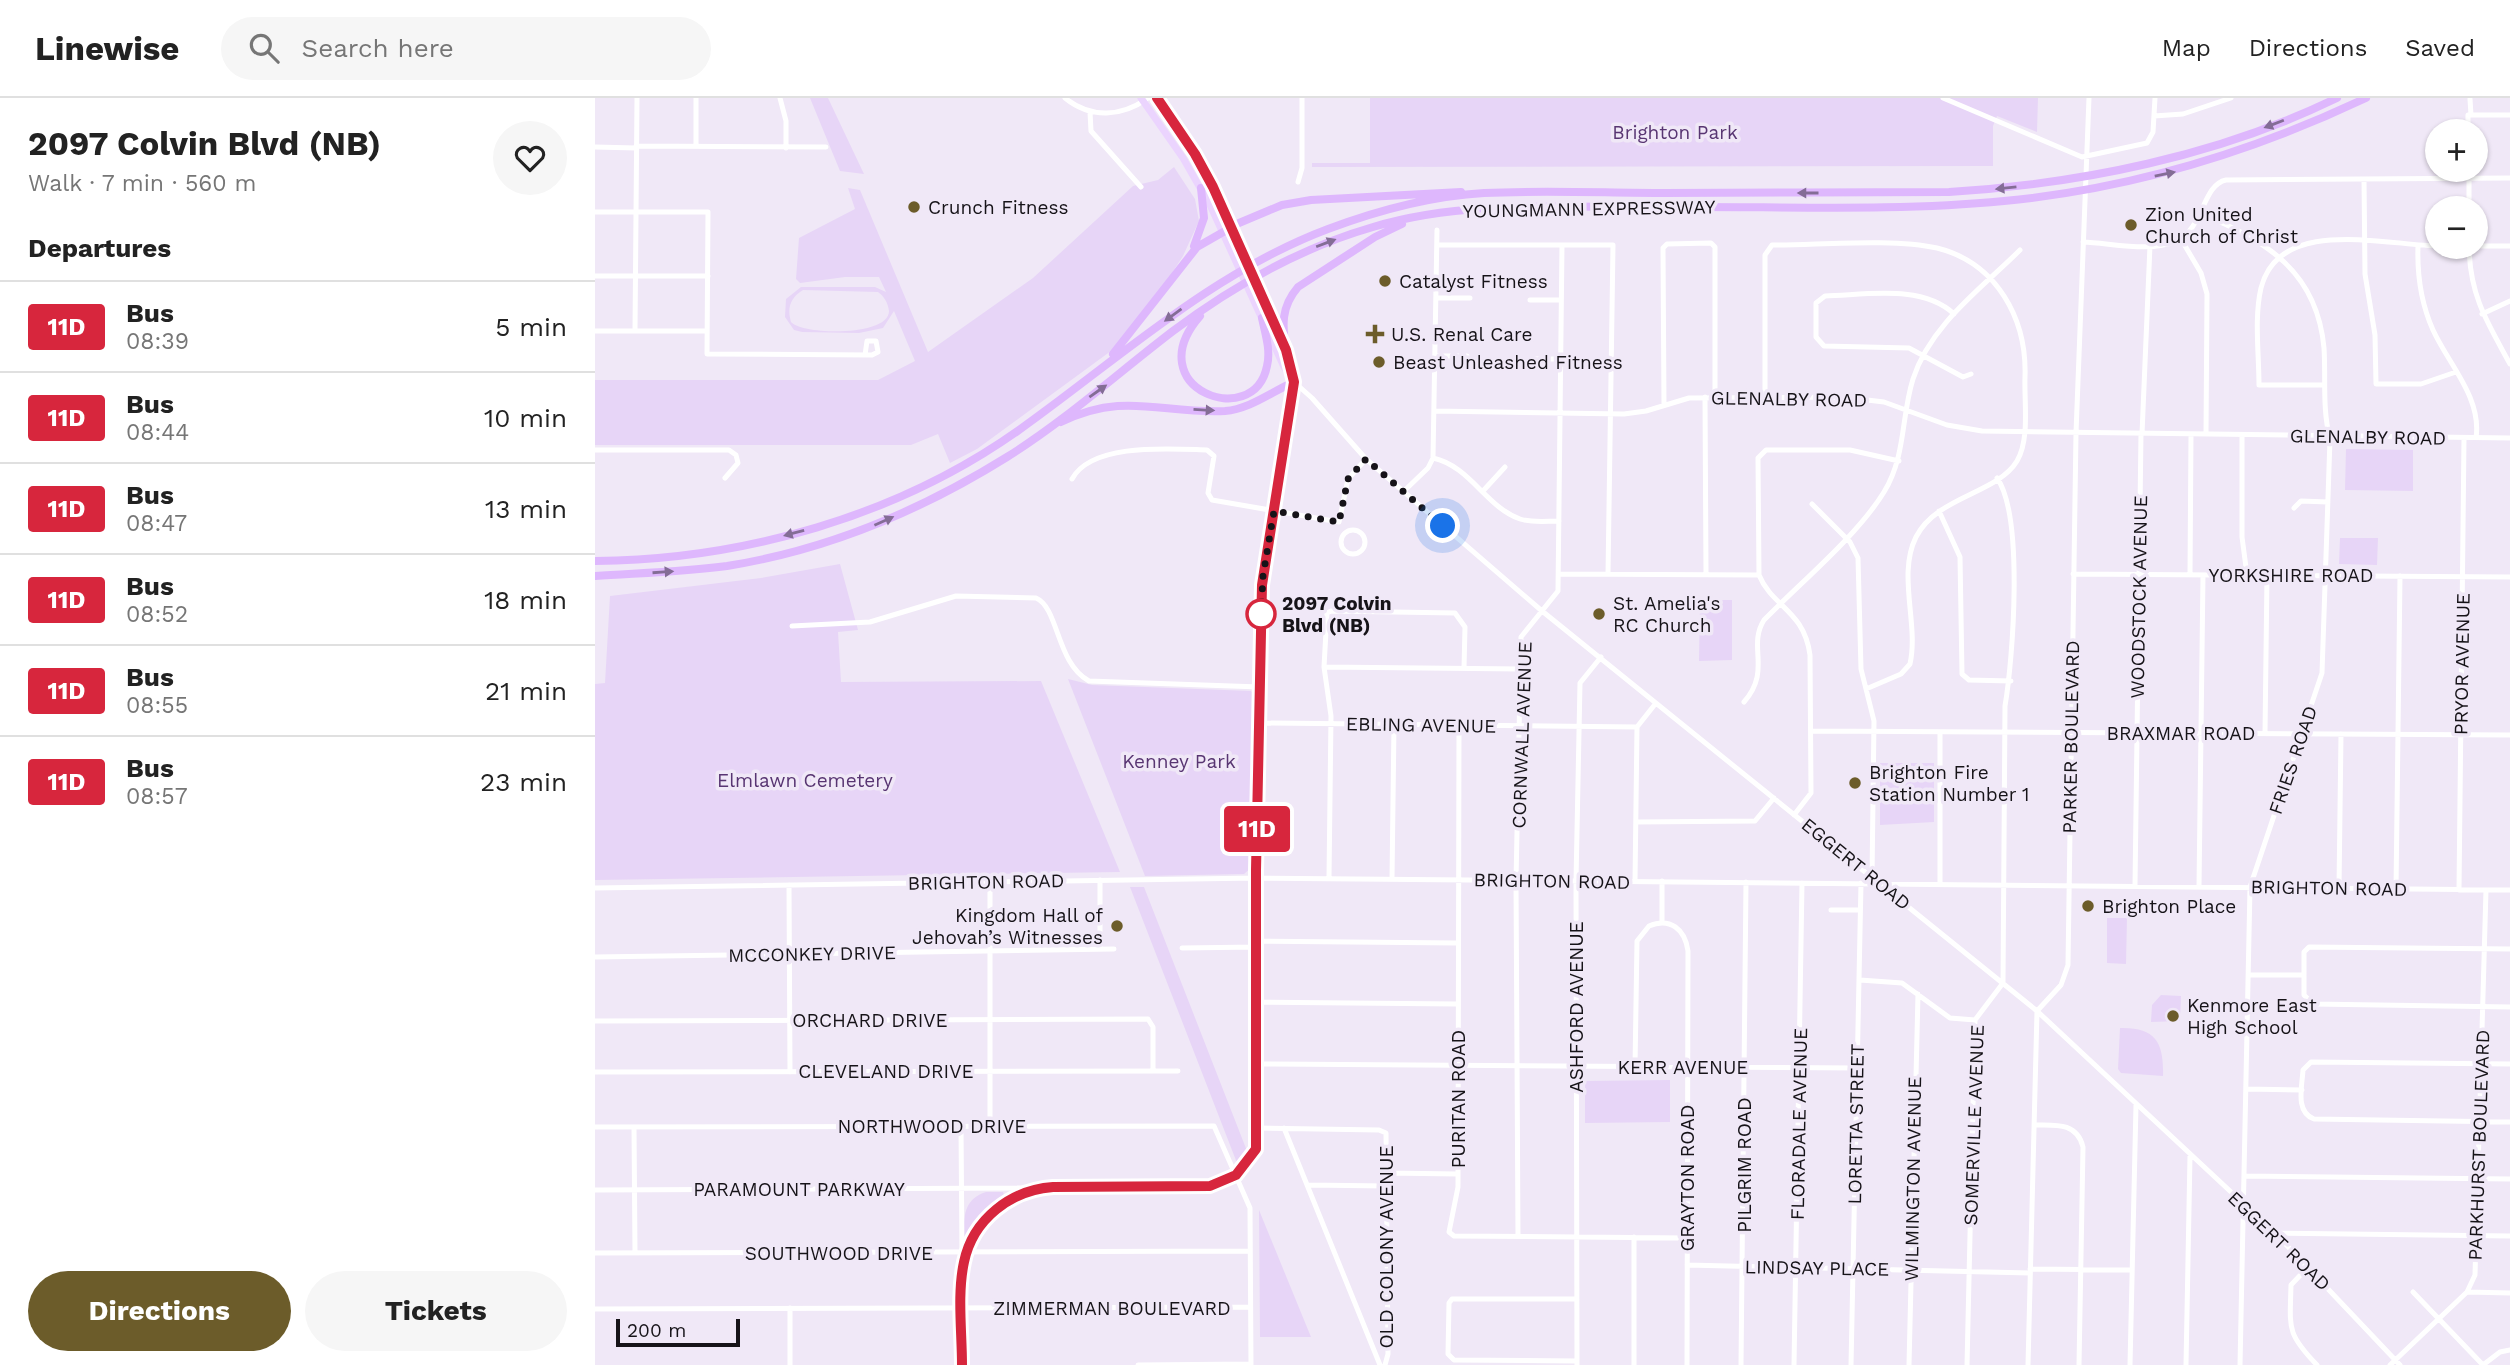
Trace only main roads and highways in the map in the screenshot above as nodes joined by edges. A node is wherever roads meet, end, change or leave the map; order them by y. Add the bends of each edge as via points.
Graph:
1 (1157, 98) edge
2 (2337, 98) edge
3 (2366, 98) edge
4 (1145, 99) edge
5 (1201, 188) junction
6 (1481, 193) junction
7 (1425, 215) junction
8 (1231, 227) junction
9 (1222, 232) junction
10 (1188, 257) junction
11 (1212, 304) junction
12 (1262, 318) junction
13 (1286, 350) junction
14 (1097, 371) junction
15 (1294, 382) junction
16 (1042, 430) junction
17 (595, 561) edge
18 (595, 576) edge

1 - 8 main road via 1195,154
2 -> 6 highway, YOUNGMANN EXPRESSWAY via 2255,131 2174,156 2007,188
7 -> 3 highway, YOUNGMANN EXPRESSWAY via 1494,208 1956,205 2073,192 2177,171 2261,143
4 - 5 main road
5 - 9 main road
5 - 10 highway via 1202,228
6 - 8 highway via 1311,200 1282,205
6 -> 14 highway, YOUNGMANN EXPRESSWAY via 1403,206 1330,228 1259,259 1228,276
11 -> 7 highway, YOUNGMANN EXPRESSWAY via 1330,241
7 - 13 highway via 1375,237 1298,287 1284,311
8 - 9 highway
8 - 13 main road
9 - 10 highway via 1202,242
9 - 12 main road
10 - 14 highway via 1132,333
11 - 12 highway via 1187,333 1180,352 1190,382 1215,398 1240,397 1263,378 1268,360
16 -> 11 highway, YOUNGMANN EXPRESSWAY
12 - 15 main road
13 - 15 main road
14 -> 17 highway, YOUNGMANN EXPRESSWAY via 1016,432 869,509 756,544 662,558
16 -> 15 highway via 1110,405 1226,411 1252,404
18 -> 16 highway, YOUNGMANN EXPRESSWAY via 697,569 773,557 878,524 1007,457

